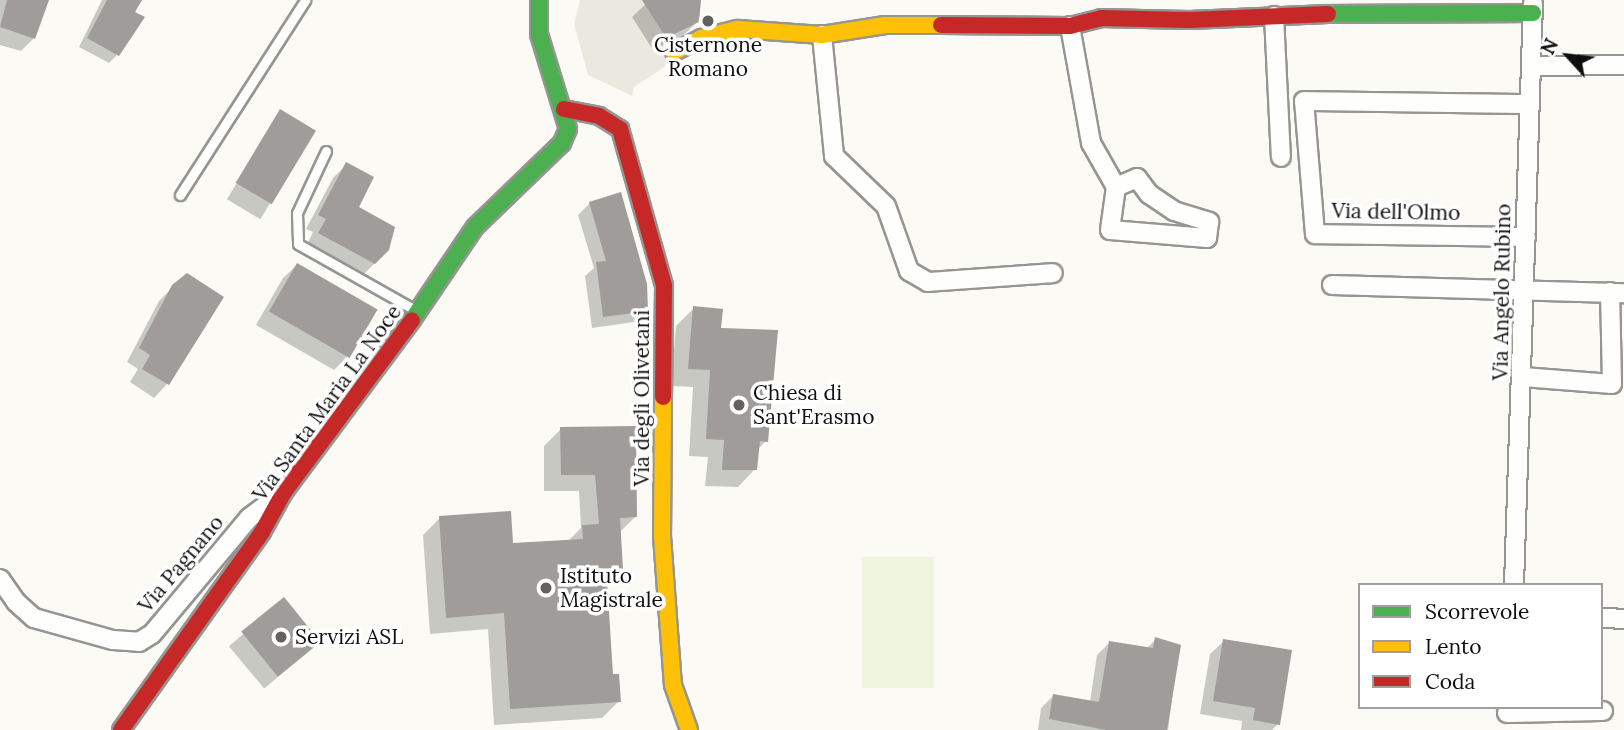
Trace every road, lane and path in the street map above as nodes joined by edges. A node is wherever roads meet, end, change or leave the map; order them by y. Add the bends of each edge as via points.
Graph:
1 (305, 0) edge
2 (539, 0) edge
3 (1339, 0) edge
4 (1533, 6) edge
5 (1102, 9) edge
6 (1323, 13) junction
7 (1274, 16) junction
8 (1070, 26) junction
9 (822, 35) junction
10 (674, 52) dead end
11 (1624, 65) edge
12 (1532, 66) junction
13 (1529, 104) junction
14 (564, 109) junction
15 (326, 151) dead end
16 (1281, 157) dead end
17 (1116, 187) junction
18 (180, 195) dead end
19 (1526, 237) junction
20 (1053, 273) dead end
21 (1332, 285) dead end
22 (1526, 288) junction
23 (1617, 292) edge
24 (418, 312) junction
25 (1523, 377) junction
26 (284, 492) junction
27 (0, 579) edge
28 (1514, 583) edge
29 (1603, 618) edge
30 (1624, 619) edge
31 (1603, 712) dead end
32 (1507, 717) edge
33 (121, 730) edge
34 (689, 730) edge

1 - 18 lane
2 - 14 street via 539,34
3 - 6 street
4 - 6 street
4 - 12 street, Via Angelo Rubino
5 - 7 street via 1190,20
5 - 8 street
6 - 7 street
7 - 16 street
8 - 9 street via 884,25
8 - 17 street via 1091,143
9 - 10 street via 738,29 701,38
9 - 20 street via 834,156 886,206 909,271 928,282
11 - 12 street
12 - 13 street, Via Angelo Rubino
13 - 19 street, Via Angelo Rubino
13 - 19 street, Via dell'Olmo via 1304,101 1315,234
14 - 24 street, Via Santa Maria La Noce via 568,129 562,143 475,226
14 - 34 street, Via degli Olivetani via 599,116 620,129 664,286 662,536 673,685
15 - 24 lane via 297,213 298,244
17 - 17 street via 1110,230 1207,238 1209,222 1174,211 1149,194 1137,178
19 - 22 street, Via Angelo Rubino
21 - 22 street
22 - 23 street
22 - 25 street, Via Angelo Rubino
23 - 25 street via 1612,384
24 - 26 street, Via Santa Maria La Noce
25 - 28 street, Via Angelo Rubino
26 - 27 street, Via Pagnano via 249,518 152,634 139,642 113,640 34,618
26 - 33 street, Via Santa Maria La Noce via 262,532
29 - 30 street
31 - 32 street

